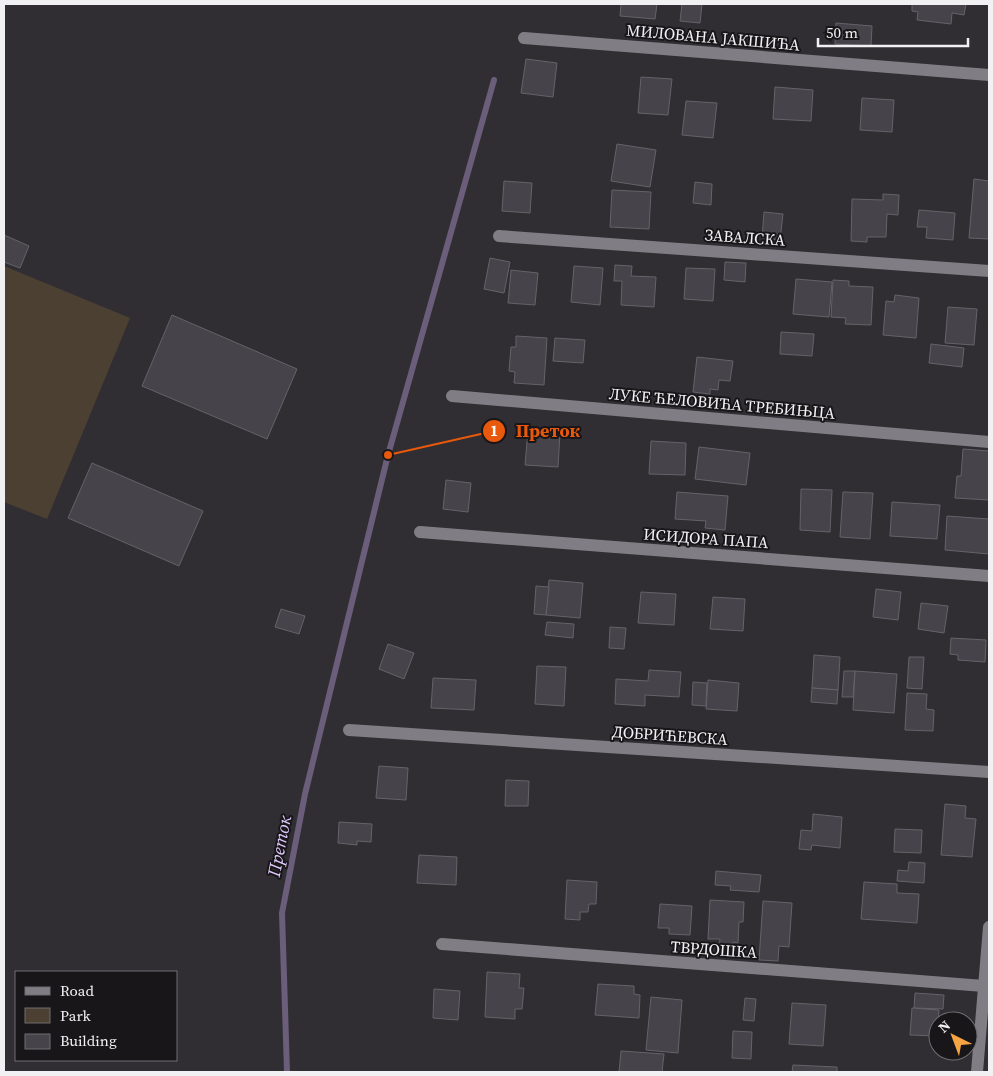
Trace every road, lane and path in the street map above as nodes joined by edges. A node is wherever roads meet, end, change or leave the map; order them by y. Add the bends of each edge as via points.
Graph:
1 (524, 38) dead end
2 (989, 75) edge
3 (499, 236) dead end
4 (989, 271) edge
5 (452, 396) dead end
6 (989, 442) edge
7 (420, 532) dead end
8 (989, 576) edge
9 (349, 730) dead end
10 (989, 772) edge
11 (989, 927) edge
12 (442, 944) dead end
13 (984, 986) junction
14 (977, 1072) edge

1 - 2 street, МИЛОВАНА ЈАКШИЋА
3 - 4 street, ЗАВАЛСКА
5 - 6 street, ЛУКЕ ЋЕЛОВИЋА ТРЕБИЊЦА
7 - 8 street, ИСИДОРА ПАПА
9 - 10 street, ДОБРИЋЕВСКА
11 - 13 street
12 - 13 street, ТВРДОШКА
13 - 14 street

